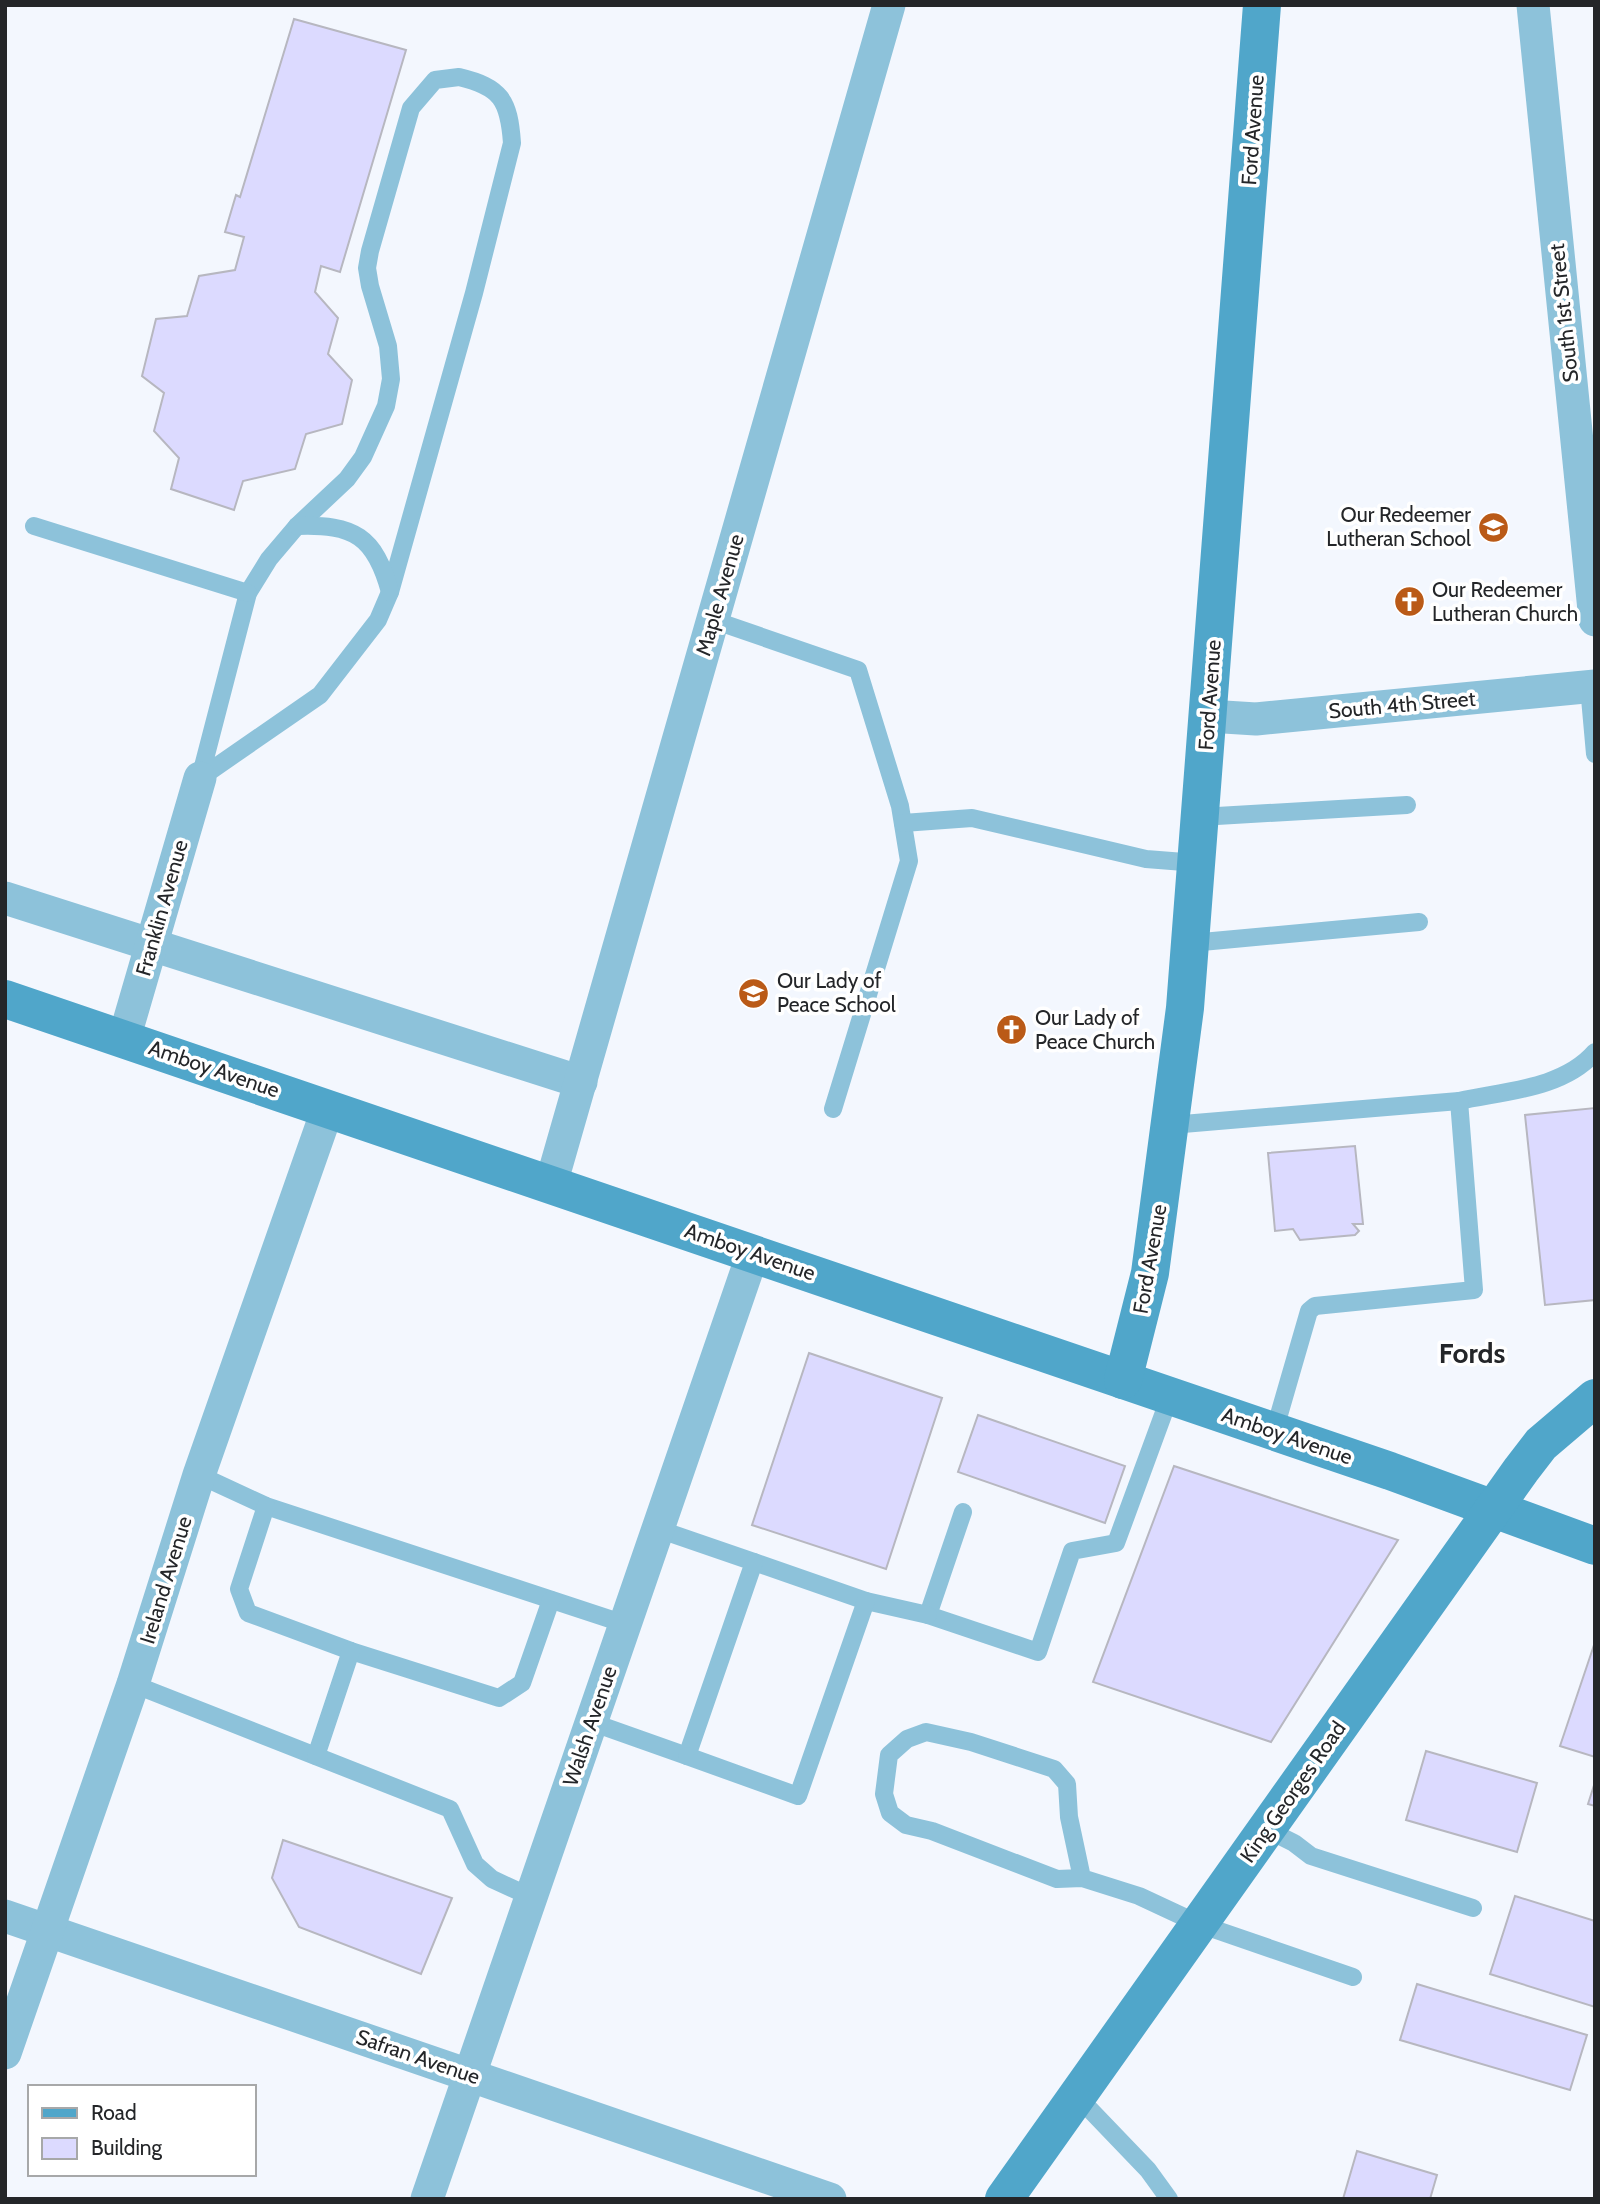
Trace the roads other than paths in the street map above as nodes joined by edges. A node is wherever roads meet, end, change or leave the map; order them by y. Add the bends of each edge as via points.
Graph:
1 (889, 5) edge
2 (1262, 5) edge
3 (1533, 5) edge
4 (34, 526) dead end
5 (297, 526) junction
6 (390, 592) junction
7 (248, 593) junction
8 (713, 620) junction
9 (1595, 620) edge
10 (1592, 687) edge
11 (1209, 716) junction
12 (1595, 754) edge
13 (200, 778) junction
14 (1407, 805) dead end
15 (1200, 817) junction
16 (903, 823) junction
17 (1197, 863) junction
18 (5, 898) edge
19 (1419, 922) dead end
20 (1191, 943) junction
21 (151, 945) junction
22 (5, 999) edge
23 (124, 1039) junction
24 (1595, 1052) edge
25 (581, 1083) junction
26 (1459, 1101) junction
27 (328, 1108) junction
28 (833, 1109) dead end
29 (1171, 1125) junction
30 (551, 1184) junction
31 (753, 1253) junction
32 (1124, 1380) junction
33 (1170, 1396) junction
34 (1595, 1398) edge
35 (1274, 1432) junction
36 (199, 1475) junction
37 (267, 1506) junction
38 (1494, 1509) junction
39 (963, 1512) dead end
40 (658, 1529) junction
41 (1595, 1546) edge
42 (754, 1562) junction
43 (551, 1600) junction
44 (866, 1601) junction
45 (928, 1615) junction
46 (625, 1624) junction
47 (351, 1651) junction
48 (133, 1684) junction
49 (591, 1722) junction
50 (316, 1756) junction
51 (687, 1756) junction
52 (1266, 1829) junction
53 (1082, 1878) junction
54 (531, 1897) junction
55 (1472, 1908) dead end
56 (5, 1916) edge
57 (1199, 1924) junction
58 (49, 1931) junction
59 (1353, 1977) dead end
60 (5, 2053) edge
61 (469, 2075) junction
62 (1077, 2096) junction
63 (427, 2199) edge
64 (830, 2199) edge
65 (1004, 2199) edge
66 (1170, 2199) edge

1 - 8 street, Maple Avenue
2 - 11 street, Ford Avenue
3 - 9 street, South 1st Street
4 - 7 lane
5 - 6 lane via 340,530 373,547
5 - 6 lane via 347,479 370,445 386,406 391,379 388,346 367,268 411,108 435,80 459,77 482,83 499,93 510,117 512,143
5 - 7 lane
6 - 13 lane via 378,620 320,695
7 - 13 lane
8 - 16 lane via 858,670
8 - 25 street, Maple Avenue
10 - 11 street, South 4th Street via 1256,719
10 - 12 lane
11 - 15 street, Ford Avenue
13 - 21 street, Franklin Avenue
14 - 15 lane
15 - 17 street, Ford Avenue
16 - 17 lane via 972,818 1146,859
16 - 28 lane via 909,861
17 - 20 street, Ford Avenue
18 - 21 street
19 - 20 lane
20 - 29 street, Ford Avenue
21 - 23 street, Franklin Avenue
21 - 25 street
22 - 23 street, Amboy Avenue
23 - 27 street, Amboy Avenue
24 - 26 lane via 1558,1079
25 - 30 street, Maple Avenue
26 - 29 lane
26 - 35 lane via 1474,1290 1315,1306 1309,1311
27 - 30 street, Amboy Avenue
27 - 36 street, Ireland Avenue
29 - 32 street, Ford Avenue via 1150,1273
30 - 31 street, Amboy Avenue
31 - 32 street, Amboy Avenue
31 - 40 street, Walsh Avenue
32 - 33 street, Amboy Avenue
33 - 35 street, Amboy Avenue
33 - 45 lane via 1116,1543 1072,1551 1038,1652
34 - 38 street, King Georges Road via 1541,1444
35 - 38 street, Amboy Avenue
36 - 37 lane
36 - 48 street, Ireland Avenue
37 - 43 lane
37 - 47 lane via 239,1589 248,1613
38 - 41 street, Amboy Avenue
38 - 52 street, King Georges Road
39 - 45 lane
40 - 42 lane
40 - 46 street, Walsh Avenue
42 - 44 lane
42 - 51 lane
43 - 46 lane
43 - 47 lane via 523,1683 499,1698
44 - 45 lane
44 - 51 lane via 798,1796
46 - 49 street, Walsh Avenue
47 - 50 lane
48 - 50 lane
48 - 58 street, Ireland Avenue
49 - 51 lane
49 - 54 street, Walsh Avenue
50 - 54 lane via 450,1810 475,1864 492,1879
52 - 55 lane via 1311,1856
52 - 57 street, King Georges Road
53 - 53 lane via 1067,1784 1054,1769 926,1732 907,1739 889,1755 884,1794 890,1813 906,1825 932,1830 1057,1879
53 - 57 lane via 1139,1896
54 - 61 street, Walsh Avenue
56 - 58 street, Safran Avenue
57 - 59 lane
57 - 62 street, King Georges Road
58 - 60 street, Ireland Avenue
58 - 61 street, Safran Avenue
61 - 63 street, Walsh Avenue
61 - 64 street, Safran Avenue
62 - 65 street, King Georges Road
62 - 66 lane

